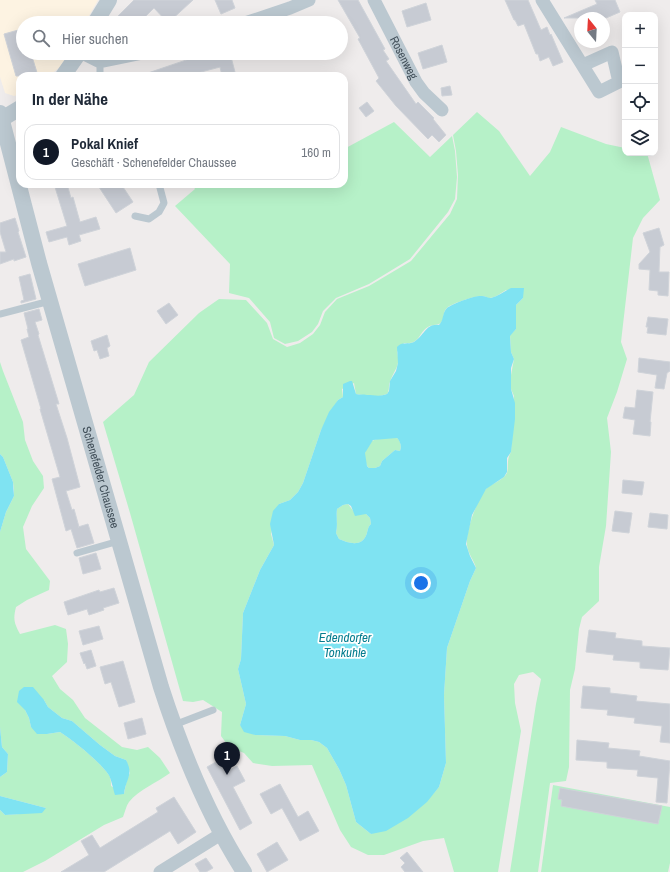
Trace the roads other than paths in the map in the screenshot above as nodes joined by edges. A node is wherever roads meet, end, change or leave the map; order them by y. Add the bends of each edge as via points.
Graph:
1 (109, 0) edge
2 (309, 0) edge
3 (374, 0) edge
4 (542, 0) edge
5 (99, 16) edge
6 (267, 16) edge
7 (74, 60) edge
8 (108, 60) edge
9 (100, 61) joint
10 (583, 66) dead end
11 (66, 72) edge
12 (100, 72) edge
13 (16, 110) edge
14 (442, 110) dead end
15 (1, 118) edge
16 (16, 174) edge
17 (20, 188) edge
18 (160, 188) edge
19 (135, 216) dead end
20 (50, 301) junction
21 (0, 314) edge
22 (118, 541) junction
23 (77, 553) dead end
24 (213, 710) dead end
25 (174, 726) junction
26 (221, 834) junction
27 (160, 872) edge
28 (244, 872) edge

1 - 5 street
2 - 6 street
3 - 14 street, Rosenweg via 416,82
4 - 10 street
7 - 11 street
8 - 9 street
9 - 12 lane
13 - 15 street
15 - 16 street, Schenefelder Chaussee
17 - 20 street, Schenefelder Chaussee
18 - 19 lane via 164,203 159,212 149,219
20 - 21 lane
20 - 22 street, Schenefelder Chaussee
22 - 23 lane
22 - 25 street, Schenefelder Chaussee
24 - 25 lane
25 - 26 street, Schenefelder Chaussee via 193,776
26 - 27 street
26 - 28 street, Schenefelder Chaussee

